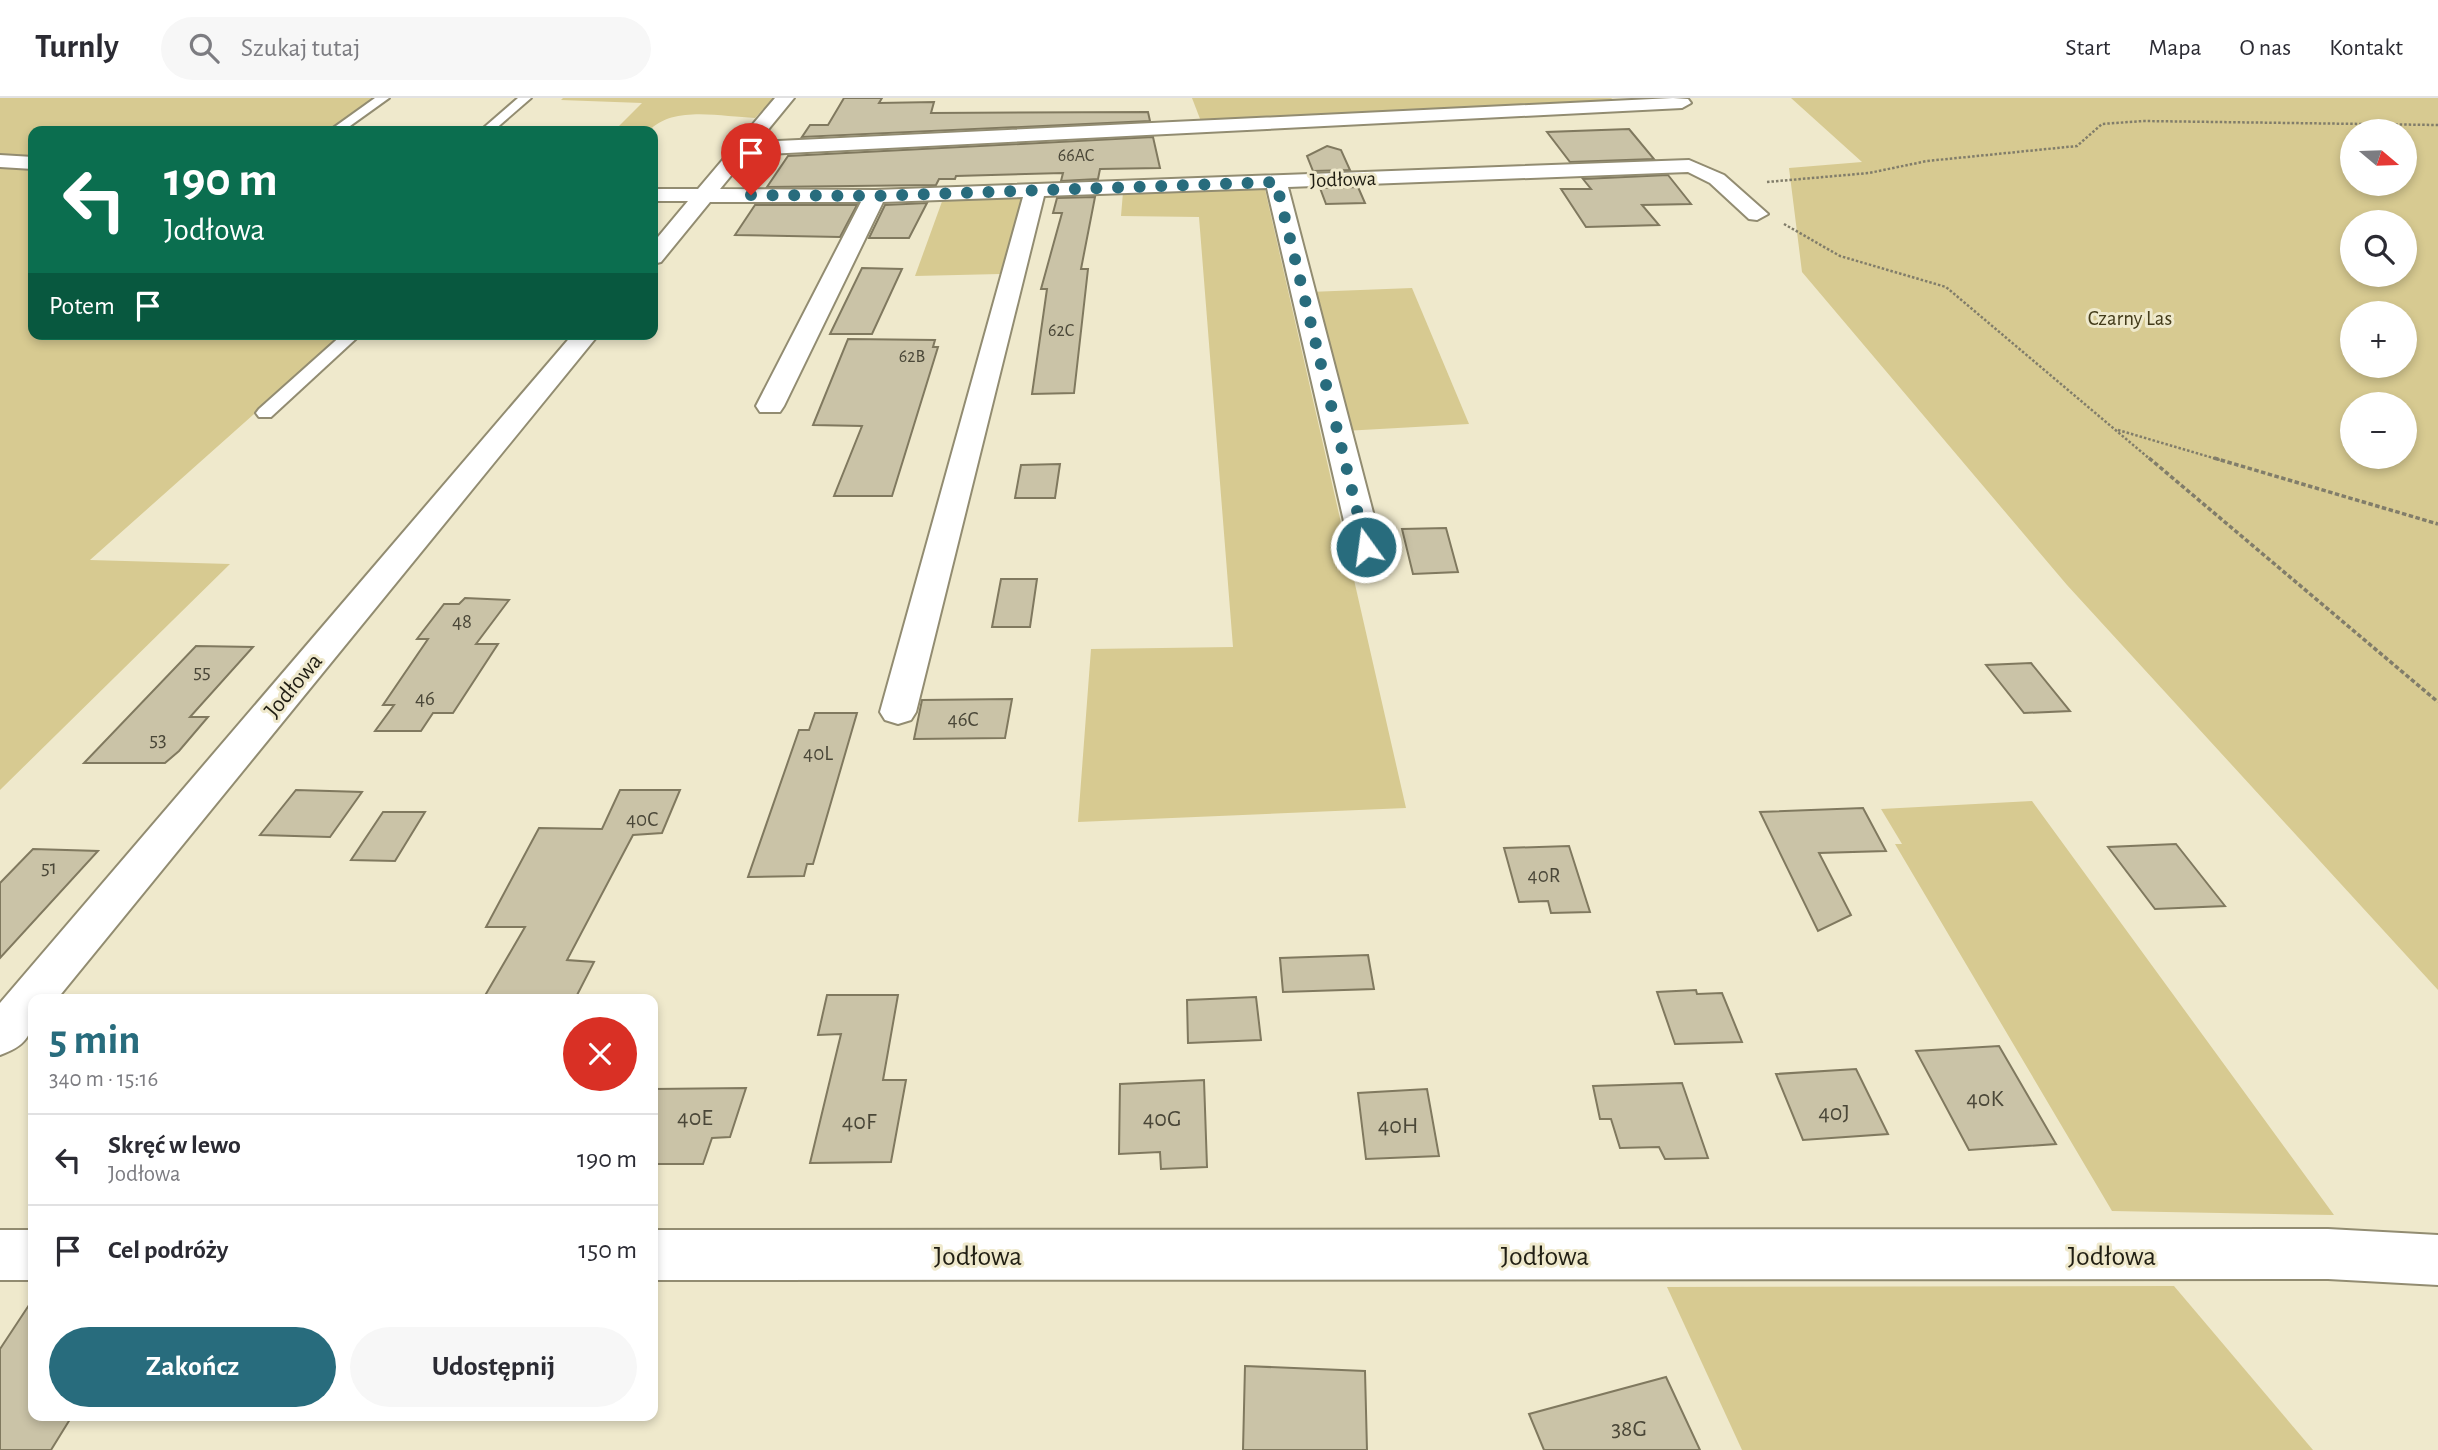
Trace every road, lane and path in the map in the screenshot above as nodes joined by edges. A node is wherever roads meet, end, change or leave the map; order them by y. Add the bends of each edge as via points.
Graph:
1 (383, 98) edge
2 (525, 98) edge
3 (785, 98) edge
4 (1682, 103) dead end
5 (2438, 125) edge
6 (342, 126) edge
7 (492, 126) edge
8 (741, 149) junction
9 (0, 161) edge
10 (28, 163) edge
11 (1276, 182) junction
12 (1725, 186) junction
13 (1035, 190) junction
14 (658, 195) edge
15 (702, 196) junction
16 (875, 196) junction
17 (1757, 215) joint
18 (658, 251) edge
19 (346, 340) edge
20 (582, 340) edge
21 (770, 406) dead end
22 (265, 413) dead end
23 (2114, 429) junction
24 (2438, 524) edge
25 (1366, 547) dead end
26 (2438, 702) edge
27 (898, 712) dead end
28 (35, 994) edge
29 (28, 1003) edge
30 (0, 1036) edge
31 (0, 1255) edge
32 (28, 1255) edge
33 (658, 1255) edge
34 (2438, 1260) edge

1 - 6 lane
2 - 7 lane
3 - 8 street
4 - 8 street
5 - 12 path via 2102,124 2077,146
8 - 15 street
9 - 10 street
11 - 12 street, Jodłowa via 1689,166 1701,168
11 - 13 street, Jodłowa
11 - 25 street
12 - 17 street
13 - 16 street, Jodłowa
13 - 27 street
14 - 15 street, Jodłowa
15 - 16 street, Jodłowa
15 - 18 street
16 - 21 street
17 - 23 path via 1787,225 1840,256 1946,287
19 - 22 lane
20 - 28 street, Jodłowa
23 - 24 path
23 - 26 path
29 - 30 street, Jodłowa
31 - 32 street
33 - 34 street, Jodłowa via 2328,1254

